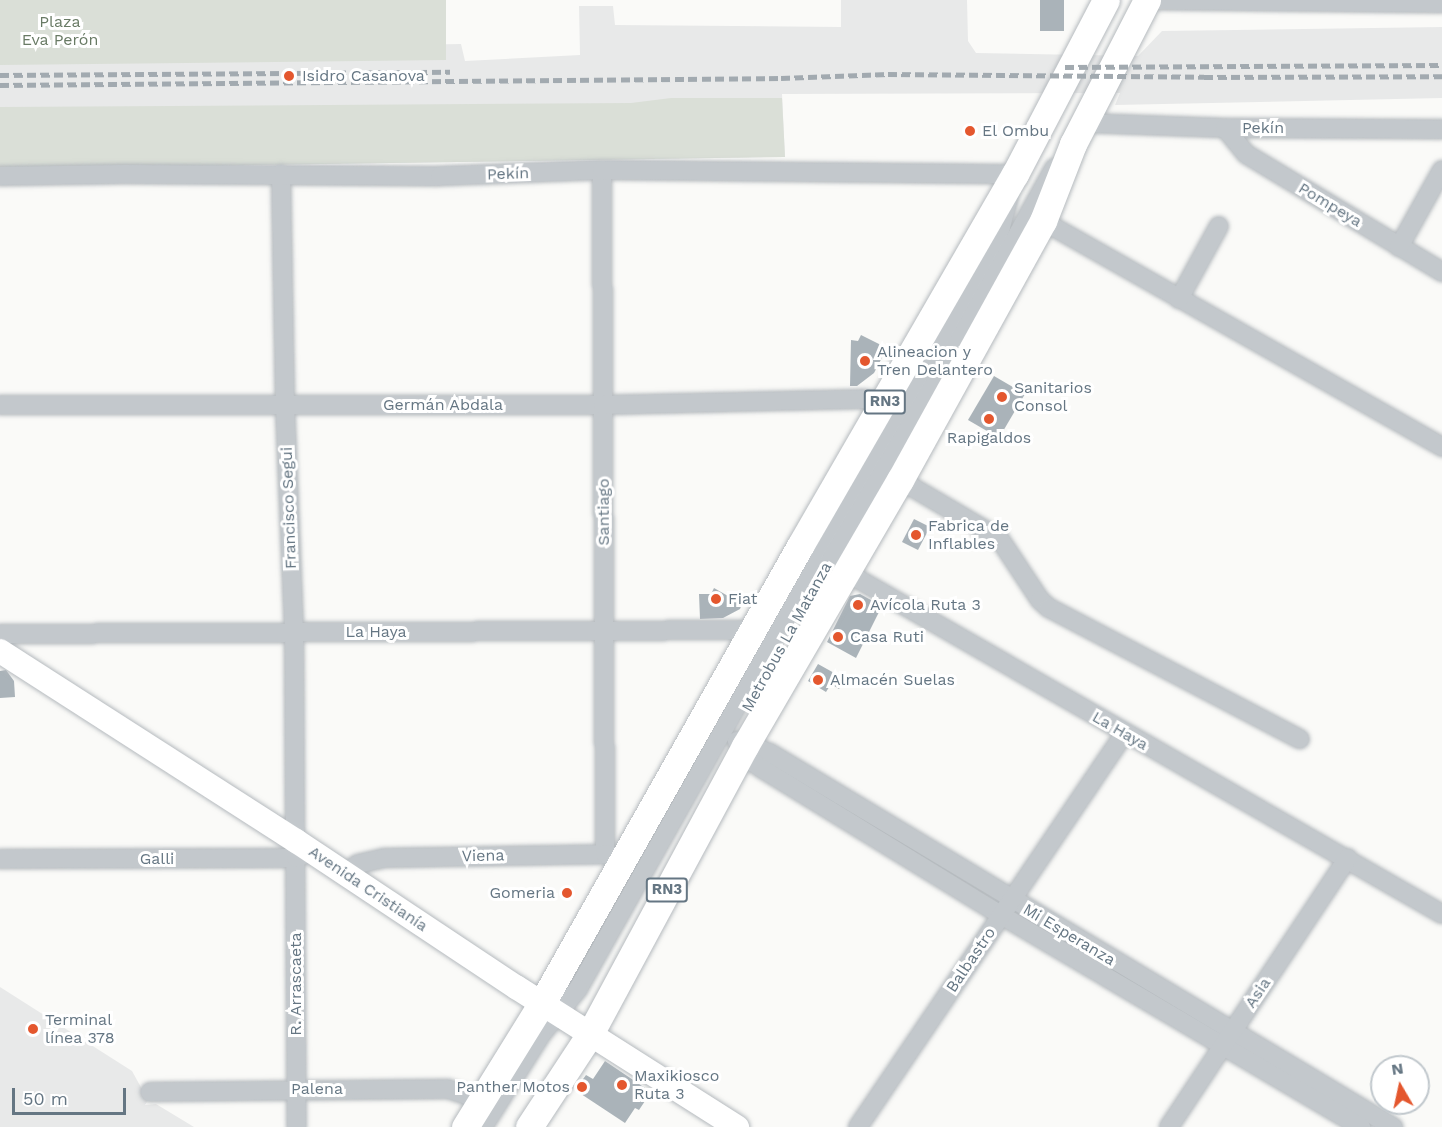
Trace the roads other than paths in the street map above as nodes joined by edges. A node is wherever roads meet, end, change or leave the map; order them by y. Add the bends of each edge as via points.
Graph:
1 (1106, 0) edge
2 (1146, 1) edge
3 (1442, 3) edge
4 (1225, 128) junction
5 (1442, 129) edge
6 (1079, 133) junction
7 (602, 170) junction
8 (1442, 170) edge
9 (281, 174) junction
10 (1015, 174) junction
11 (0, 176) edge
12 (1043, 221) junction
13 (1219, 226) dead end
14 (1399, 247) junction
15 (1442, 272) edge
16 (1179, 299) junction
17 (885, 402) junction
18 (0, 405) edge
19 (603, 405) junction
20 (285, 406) junction
21 (1442, 447) edge
22 (900, 480) junction
23 (823, 559) junction
24 (753, 630) junction
25 (294, 632) junction
26 (604, 632) junction
27 (0, 634) edge
28 (0, 651) edge
29 (725, 734) junction
30 (1124, 734) junction
31 (1299, 739) dead end
32 (302, 850) junction
33 (614, 857) junction
34 (1348, 858) junction
35 (0, 859) edge
36 (345, 873) junction
37 (1006, 907) junction
38 (1442, 914) edge
39 (555, 1011) junction
40 (590, 1034) junction
41 (1227, 1039) junction
42 (296, 1088) junction
43 (150, 1092) dead end
44 (482, 1100) junction
45 (297, 1127) edge
46 (465, 1127) edge
47 (483, 1127) edge
48 (495, 1127) edge
49 (529, 1127) edge
50 (736, 1127) edge
51 (858, 1127) edge
52 (1169, 1127) edge
53 (1361, 1127) edge
54 (1392, 1127) edge

1 - 10 highway, RN3
2 - 3 street
2 - 6 highway, RN3
4 - 5 street, Pekín
4 - 6 street, Pekín
4 - 14 street, Pompeya via 1246,154
6 - 12 highway, RN3
6 - 23 street, Metrobus La Matanza via 1047,178 946,364
7 - 9 street, Pekín via 440,176
7 - 10 street, Pekín
7 - 19 street, Santiago
8 - 14 street
9 - 11 street, Pekín
9 - 20 street, Francisco Segui
10 - 17 highway, RN3
10 - 23 street, Metrobus La Matanza via 1001,227 986,262
12 - 16 street
12 - 22 highway, RN3
13 - 16 street
14 - 15 street, Pompeya
16 - 21 street
17 - 19 street, Germán Abdala via 862,399
17 - 23 highway, RN3
18 - 20 street, Germán Abdala
19 - 20 street, Germán Abdala
19 - 26 street, Santiago
20 - 25 street, Francisco Segui
22 - 23 highway, RN3
22 - 31 street via 999,538 1049,608
23 - 24 highway, RN3
23 - 29 highway, RN3
23 - 30 street, La Haya
24 - 26 street, La Haya
24 - 29 highway, RN3
25 - 26 street, La Haya
25 - 27 street, La Haya
25 - 32 street, Francisco Segui
26 - 33 street, Santiago
28 - 32 main road, Avenida Cristianía
29 - 33 highway, RN3
29 - 37 street, Mi Esperanza via 754,763
29 - 39 street via 589,990
29 - 40 highway, RN3
30 - 34 street, La Haya
30 - 37 street, Balbastro
32 - 35 street, Galli
32 - 36 main road, Avenida Cristianía
32 - 42 street, R. Arrascaeta
33 - 36 street, Viena via 384,858 358,864
33 - 39 highway, RN3
34 - 38 street, La Haya
34 - 41 street, Asia
36 - 39 main road, Avenida Cristianía
37 - 41 street, Mi Esperanza
37 - 51 street, Balbastro
39 - 40 main road, Avenida Cristianía
39 - 44 highway, RN3
39 - 47 street
39 - 48 street
40 - 49 highway, RN3
40 - 50 main road, Avenida Cristianía
41 - 52 street, Asia
41 - 53 street, Mi Esperanza
41 - 54 street, Mi Esperanza
42 - 43 street, Palena
42 - 44 street, Palena via 448,1089
42 - 45 street, R. Arrascaeta
44 - 46 highway, RN3

